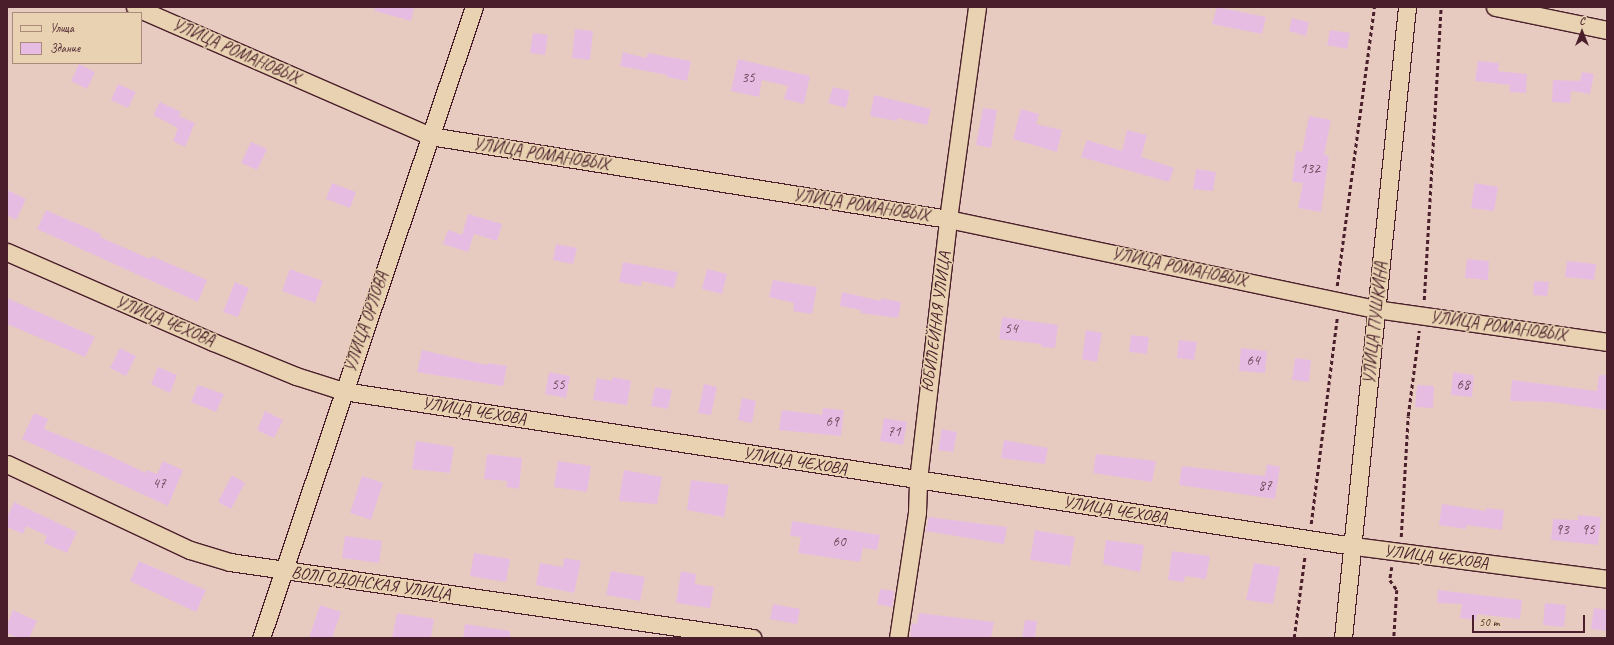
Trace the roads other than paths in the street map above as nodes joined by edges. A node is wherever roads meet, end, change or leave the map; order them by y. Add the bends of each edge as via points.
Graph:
1 (135, 7) edge
2 (474, 7) edge
3 (977, 7) edge
4 (1407, 7) edge
5 (1496, 7) edge
6 (1607, 30) edge
7 (430, 136) junction
8 (948, 219) junction
9 (7, 252) edge
10 (1376, 309) junction
11 (1607, 342) edge
12 (342, 391) junction
13 (7, 464) edge
14 (918, 480) junction
15 (1354, 546) junction
16 (285, 571) junction
17 (1607, 579) edge
18 (261, 638) edge
19 (753, 638) edge
20 (898, 638) edge
21 (1343, 638) edge

1 - 7 street, УЛИЦА РОМАНОВЫХ
2 - 7 street, УЛИЦА ОРЛОВА
3 - 8 street, ЮБИЛЕЙНАЯ УЛИЦА
4 - 10 street, УЛИЦА ПУШКИНА
5 - 6 street
7 - 8 street, УЛИЦА РОМАНОВЫХ
7 - 12 street, УЛИЦА ОРЛОВА
8 - 10 street, УЛИЦА РОМАНОВЫХ
8 - 14 street, ЮБИЛЕЙНАЯ УЛИЦА
9 - 12 street, УЛИЦА ЧЕХОВА via 213,342 296,376
10 - 11 street, УЛИЦА РОМАНОВЫХ
10 - 15 street, УЛИЦА ПУШКИНА
12 - 14 street, УЛИЦА ЧЕХОВА
12 - 16 street, УЛИЦА ОРЛОВА
13 - 16 street, ВОЛГОДОНСКАЯ УЛИЦА via 190,550 230,562
14 - 15 street, УЛИЦА ЧЕХОВА
14 - 20 street, ЮБИЛЕЙНАЯ УЛИЦА via 917,512
15 - 17 street, УЛИЦА ЧЕХОВА
15 - 21 street, УЛИЦА ПУШКИНА
16 - 18 street, УЛИЦА ОРЛОВА
16 - 19 street, ВОЛГОДОНСКАЯ УЛИЦА

